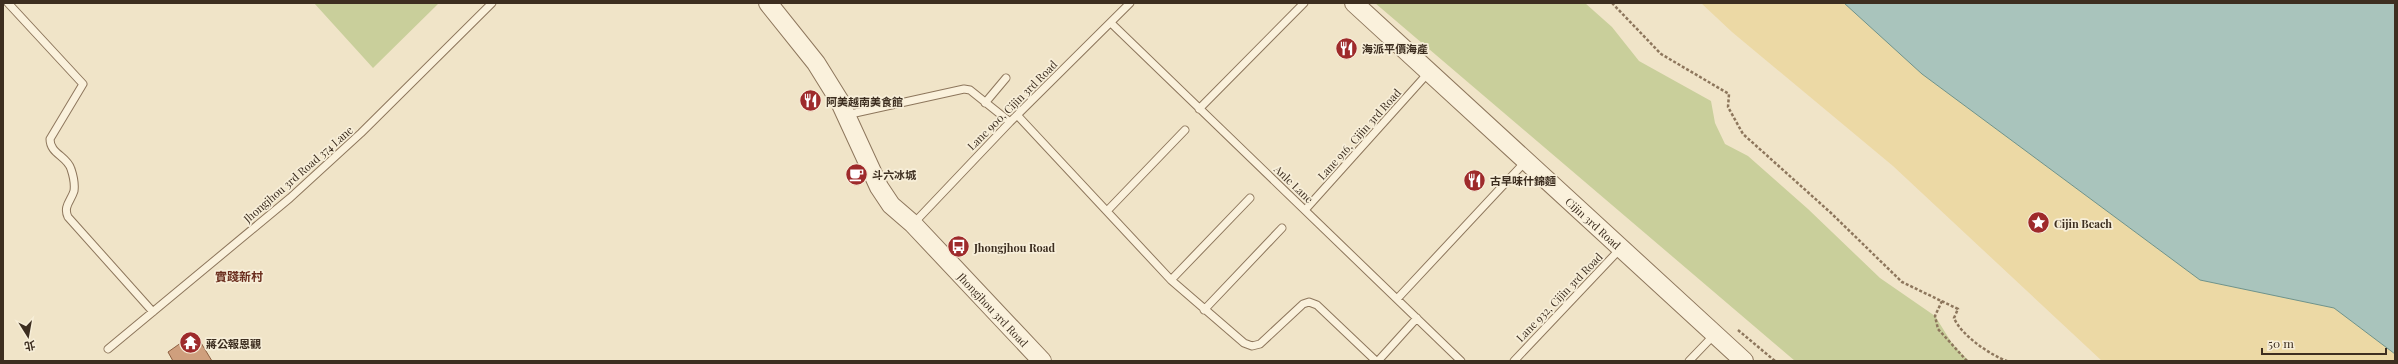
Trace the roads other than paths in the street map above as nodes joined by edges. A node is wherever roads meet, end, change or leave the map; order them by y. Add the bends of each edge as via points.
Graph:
1 (8, 3) edge
2 (492, 3) edge
3 (768, 3) edge
4 (1130, 3) edge
5 (1304, 3) edge
6 (1354, 3) edge
7 (1111, 23) junction
8 (1428, 72) junction
9 (1006, 78) dead end
10 (985, 103) junction
11 (1199, 109) junction
12 (846, 115) junction
13 (1017, 115) junction
14 (1010, 122) junction
15 (1185, 130) dead end
16 (1526, 161) junction
17 (1250, 198) dead end
18 (1306, 210) junction
19 (1107, 211) junction
20 (913, 224) junction
21 (1282, 228) dead end
22 (1621, 248) junction
23 (1171, 280) junction
24 (1397, 299) junction
25 (1204, 310) junction
26 (153, 312) junction
27 (1417, 318) junction
28 (1714, 334) junction
29 (108, 349) dead end
30 (1042, 361) edge
31 (1377, 361) edge
32 (1461, 361) edge
33 (1514, 361) edge
34 (1689, 361) edge
35 (1744, 361) edge

1 - 26 lane via 83,84 50,139 53,150 71,168 74,191 67,206 68,217
2 - 26 lane, Jhongjhou 3rd Road 374 Lane via 361,133 301,188
3 - 12 street, Jhongjhou 3rd Road via 816,62
4 - 7 lane, Lane 900, Cijin 3rd Road
5 - 11 lane
6 - 8 street, Cijin 3rd Road
7 - 11 lane, Anle Lane
7 - 13 lane, Lane 900, Cijin 3rd Road
8 - 16 street, Cijin 3rd Road
8 - 18 lane, Lane 916, Cijin 3rd Road
9 - 10 lane
10 - 12 lane via 970,90 957,89 936,96
10 - 14 lane
11 - 18 lane, Anle Lane
12 - 20 street, Jhongjhou 3rd Road via 879,187 891,205
13 - 14 lane, Lane 900, Cijin 3rd Road
13 - 19 lane
14 - 20 lane, Lane 900, Cijin 3rd Road
15 - 19 lane
16 - 22 street, Cijin 3rd Road
16 - 24 lane
17 - 23 lane
18 - 24 lane, Anle Lane
19 - 23 lane
20 - 30 street, Jhongjhou 3rd Road
21 - 25 lane
22 - 28 street, Cijin 3rd Road
22 - 33 lane, Lane 932, Cijin 3rd Road
23 - 25 lane
24 - 27 lane, Anle Lane
25 - 31 lane via 1244,343 1252,346 1260,344 1303,304 1309,302 1317,305
26 - 29 lane, Jhongjhou 3rd Road 374 Lane
27 - 31 lane
27 - 32 lane, Anle Lane
28 - 34 lane
28 - 35 street, Cijin 3rd Road

